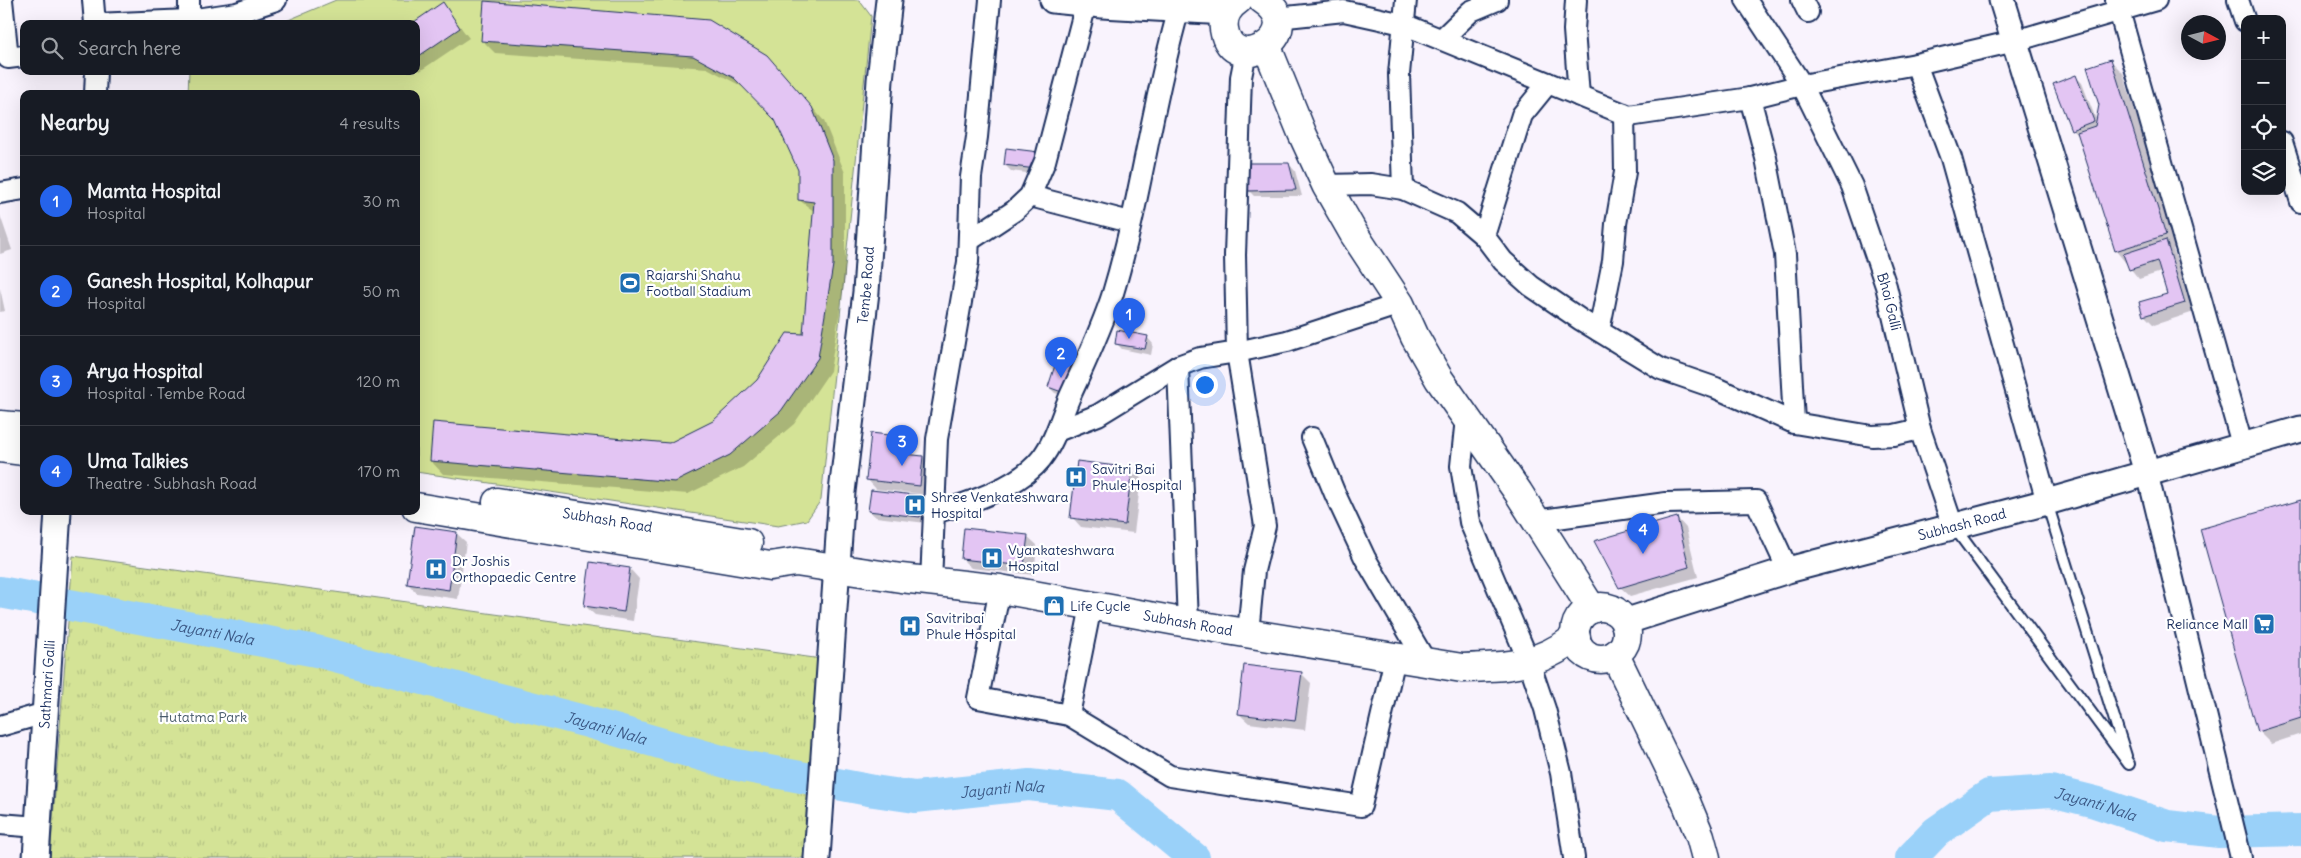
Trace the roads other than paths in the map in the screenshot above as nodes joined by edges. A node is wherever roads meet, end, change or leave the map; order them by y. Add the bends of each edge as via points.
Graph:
1 (2, 0) edge
2 (93, 0) edge
3 (276, 0) edge
4 (889, 0) edge
5 (990, 0) edge
6 (1053, 0) edge
7 (1406, 0) edge
8 (1497, 0) edge
9 (1576, 0) edge
10 (1746, 0) edge
11 (2002, 0) edge
12 (2156, 0) edge
13 (2238, 0) edge
14 (1097, 3) edge
15 (1235, 3) edge
16 (2118, 5) edge
17 (1179, 9) junction
18 (1270, 9) edge
19 (189, 10) edge
20 (2243, 15) edge
21 (95, 20) edge
22 (122, 20) edge
23 (1403, 24) junction
24 (1443, 38) junction
25 (2014, 41) junction
26 (1257, 49) junction
27 (20, 56) edge
28 (1916, 64) junction
29 (96, 75) edge
30 (1548, 83) junction
31 (1802, 85) junction
32 (95, 90) edge
33 (1579, 96) junction
34 (1750, 98) junction
35 (1624, 114) junction
36 (2285, 150) edge
37 (1326, 185) junction
38 (1403, 189) junction
39 (20, 190) edge
40 (0, 193) edge
41 (1030, 196) junction
42 (2301, 202) edge
43 (1130, 222) junction
44 (1484, 236) junction
45 (970, 240) junction
46 (1400, 304) junction
47 (1599, 331) junction
48 (1237, 352) junction
49 (1178, 366) junction
50 (1466, 418) junction
51 (1794, 423) junction
52 (0, 426) edge
53 (20, 427) edge
54 (1920, 429) junction
55 (2301, 429) edge
56 (1057, 431) junction
57 (1312, 438) dead end
58 (0, 448) edge
59 (2243, 448) junction
60 (20, 450) edge
61 (2147, 472) junction
62 (420, 490) edge
63 (2046, 502) junction
64 (420, 508) edge
65 (934, 513) junction
66 (58, 515) edge
67 (1536, 521) junction
68 (1954, 527) junction
69 (796, 562) junction
70 (838, 569) junction
71 (1788, 570) junction
72 (931, 582) junction
73 (1000, 589) junction
74 (1091, 606) junction
75 (1592, 609) junction
76 (1624, 622) junction
77 (1188, 623) junction
78 (1248, 633) junction
79 (1576, 638) junction
80 (1615, 656) junction
81 (1395, 658) junction
82 (1529, 662) junction
83 (1427, 664) junction
84 (45, 713) junction
85 (1069, 715) junction
86 (0, 726) edge
87 (0, 824) edge
88 (38, 826) junction
89 (36, 858) edge
90 (817, 858) edge
91 (1574, 858) edge
92 (1706, 858) edge
93 (2240, 858) edge

1 - 27 street via 8,58
2 - 21 street
3 - 19 street via 237,13
4 - 70 street, Tembe Road via 880,80 866,292 842,492
5 - 45 street via 971,176
6 - 14 street
7 - 23 street
8 - 24 street via 1471,12
9 - 33 street via 1574,30
10 - 31 street, Bhoi Galli
11 - 25 street
12 - 16 street
13 - 20 street
14 - 17 street
14 - 41 street via 1074,55 1048,152
15 - 17 street
15 - 26 main road via 1223,26 1225,34 1233,46
16 - 25 street
16 - 59 street
17 - 43 street
18 - 23 street via 1344,11
18 - 26 main road via 1276,34
19 - 22 street
23 - 24 street
23 - 38 street via 1399,74
24 - 30 street
25 - 28 street
25 - 61 street
26 - 37 main road
26 - 48 street via 1241,77 1235,246
28 - 31 street
28 - 63 street via 1951,158
29 - 32 street
30 - 33 street
30 - 44 street via 1522,115
31 - 34 street
31 - 54 street, Bhoi Galli via 1852,186 1886,286
33 - 35 street
34 - 35 street via 1629,116
34 - 51 street via 1785,254
35 - 47 street via 1625,172 1613,261
36 - 42 street
37 - 38 street via 1371,184
37 - 46 main road
38 - 44 street via 1457,213
39 - 40 street
41 - 43 street
41 - 45 street via 1014,211
43 - 56 street via 1100,332
44 - 47 street via 1503,261 1531,286
45 - 65 street via 938,439
46 - 48 street via 1303,336
46 - 50 main road via 1438,379
47 - 51 street via 1661,369 1716,388
48 - 49 street via 1200,358
48 - 78 street via 1265,526 1254,571
49 - 56 street via 1098,415
49 - 77 street
50 - 67 main road
50 - 82 street via 1461,466 1470,522
51 - 54 street via 1872,436
52 - 53 main road
54 - 68 street, Bhoi Galli
55 - 59 street, Subhash Road
56 - 65 street via 1040,460 1002,489
57 - 83 street via 1365,558
58 - 60 main road
59 - 61 street, Subhash Road
61 - 63 street, Subhash Road
61 - 93 street
62 - 69 main road, Subhash Road via 772,548
63 - 68 street, Subhash Road
63 - 68 lane via 2129,764
64 - 69 main road, Subhash Road via 770,566
65 - 72 street
66 - 84 street, Sathmari Galli
67 - 71 street via 1666,503 1756,502
67 - 75 main road
68 - 71 street, Subhash Road
69 - 70 main road, Subhash Road
70 - 72 main road, Subhash Road
70 - 90 street, Tembe Road via 831,629
71 - 76 street, Subhash Road
72 - 73 main road, Subhash Road
73 - 74 main road, Subhash Road
73 - 85 street via 978,698
74 - 77 main road, Subhash Road
74 - 85 street
75 - 76 main road via 1608,608
75 - 79 main road via 1579,621
76 - 80 main road via 1626,642
77 - 78 main road, Subhash Road
78 - 81 main road, Subhash Road
79 - 80 main road via 1590,657 1599,660
79 - 82 main road, Subhash Road via 1557,652
80 - 92 main road via 1686,802
81 - 83 main road, Subhash Road
81 - 85 street via 1361,806 1170,776
82 - 83 main road, Subhash Road via 1502,667 1462,668
82 - 91 street via 1545,709 1558,764
84 - 86 street
84 - 88 street, Sathmari Galli
87 - 88 street
88 - 89 street, Sathmari Galli

